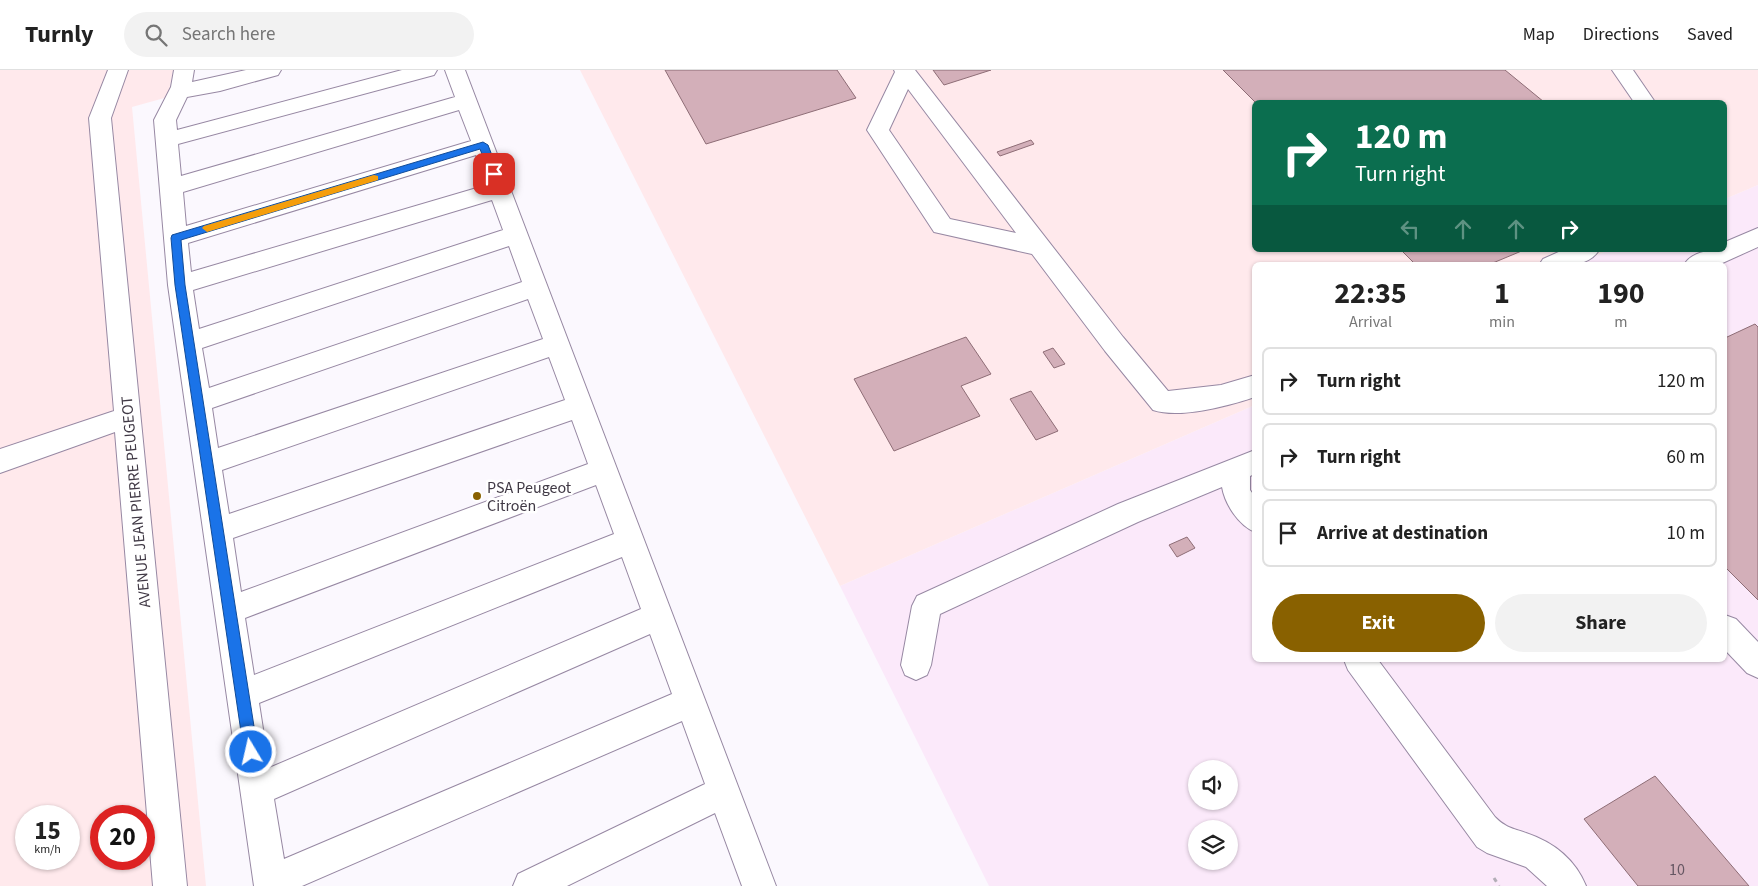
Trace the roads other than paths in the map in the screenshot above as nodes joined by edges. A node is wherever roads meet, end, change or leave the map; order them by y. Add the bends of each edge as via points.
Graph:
1 (99, 70) edge
2 (118, 70) edge
3 (271, 70) edge
4 (427, 70) edge
5 (455, 70) edge
6 (1622, 70) edge
7 (905, 71) edge
8 (181, 81) edge
9 (1644, 100) edge
10 (467, 101) junction
11 (100, 118) junction
12 (166, 140) junction
13 (483, 145) junction
14 (171, 187) junction
15 (500, 189) junction
16 (516, 235) junction
17 (1758, 237) edge
18 (176, 238) junction
19 (1039, 246) junction
20 (1727, 251) edge
21 (1582, 252) edge
22 (1725, 252) edge
23 (1558, 262) edge
24 (1703, 262) edge
25 (180, 285) junction
26 (536, 287) junction
27 (189, 342) junction
28 (557, 344) junction
29 (1252, 387) edge
30 (198, 402) junction
31 (580, 406) junction
32 (128, 417) junction
33 (0, 461) edge
34 (208, 463) junction
35 (1246, 466) edge
36 (604, 470) junction
37 (1252, 514) edge
38 (217, 531) junction
39 (631, 540) junction
40 (229, 610) junction
41 (659, 616) junction
42 (1727, 631) edge
43 (1360, 662) edge
44 (1758, 663) edge
45 (916, 665) dead end
46 (242, 695) junction
47 (691, 701) junction
48 (256, 790) junction
49 (724, 792) junction
50 (271, 884) edge
51 (170, 886) edge
52 (530, 886) edge
53 (759, 886) edge
54 (1569, 886) edge

1 - 11 street, AVENUE JEAN PIERRE PEUGEOT
2 - 11 street, AVENUE JEAN PIERRE PEUGEOT
3 - 8 street via 220,84
4 - 12 street
5 - 10 street
6 - 9 street
7 - 19 street
7 - 19 street via 878,130 942,226
8 - 12 street via 165,120
10 - 13 street
10 - 14 street
11 - 32 street, AVENUE JEAN PIERRE PEUGEOT
12 - 14 street
13 - 15 street
13 - 18 street
14 - 18 street
15 - 16 street
15 - 25 street
16 - 26 street
16 - 27 street
17 - 20 street
18 - 25 street
19 - 29 street via 1162,402 1236,394
21 - 23 street
22 - 24 street
25 - 27 street
26 - 28 street
26 - 30 street
27 - 30 street
28 - 31 street
28 - 34 street
30 - 34 street
31 - 36 street
31 - 38 street
32 - 33 street
32 - 51 street, AVENUE JEAN PIERRE PEUGEOT
34 - 38 street
35 - 37 street via 1233,480 1235,491
35 - 45 street via 1128,513 927,606
36 - 39 street
36 - 40 street
38 - 40 street
39 - 41 street
39 - 46 street
40 - 46 street
41 - 47 street
41 - 48 street
42 - 44 street
43 - 54 street via 1483,829 1495,840 1545,859
46 - 48 street
47 - 49 street
47 - 50 street
48 - 50 street
49 - 52 street
49 - 53 street

